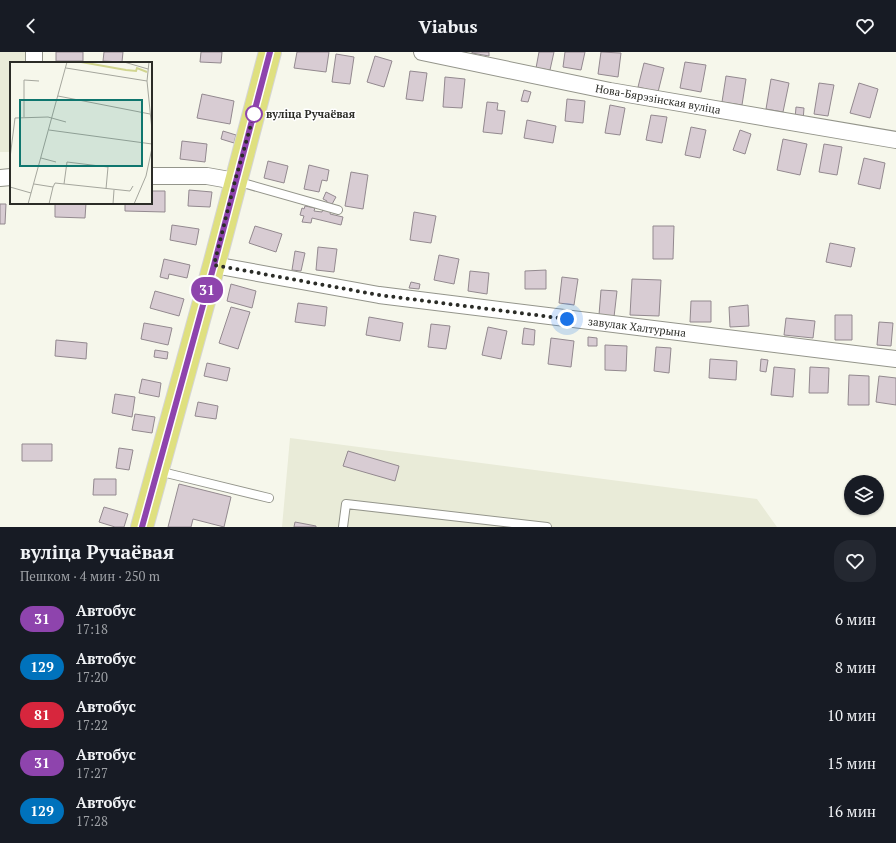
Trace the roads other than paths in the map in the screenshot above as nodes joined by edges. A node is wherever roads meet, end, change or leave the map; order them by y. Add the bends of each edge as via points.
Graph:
1 (270, 52) edge
2 (422, 52) edge
3 (896, 140) edge
4 (152, 176) edge
5 (10, 177) edge
6 (0, 178) edge
7 (235, 181) junction
8 (338, 210) dead end
9 (214, 265) junction
10 (896, 359) edge
11 (158, 471) junction
12 (269, 498) dead end
13 (142, 527) edge
14 (343, 527) edge
15 (547, 527) edge

1 - 7 main road
2 - 3 street, Нова-Бярэзінская вуліца via 610,91
4 - 7 street via 207,176
5 - 6 street
7 - 8 lane
7 - 9 main road
9 - 10 street, завулак Халтурына via 379,295
9 - 11 main road
11 - 12 lane
11 - 13 main road
14 - 15 lane via 346,504

